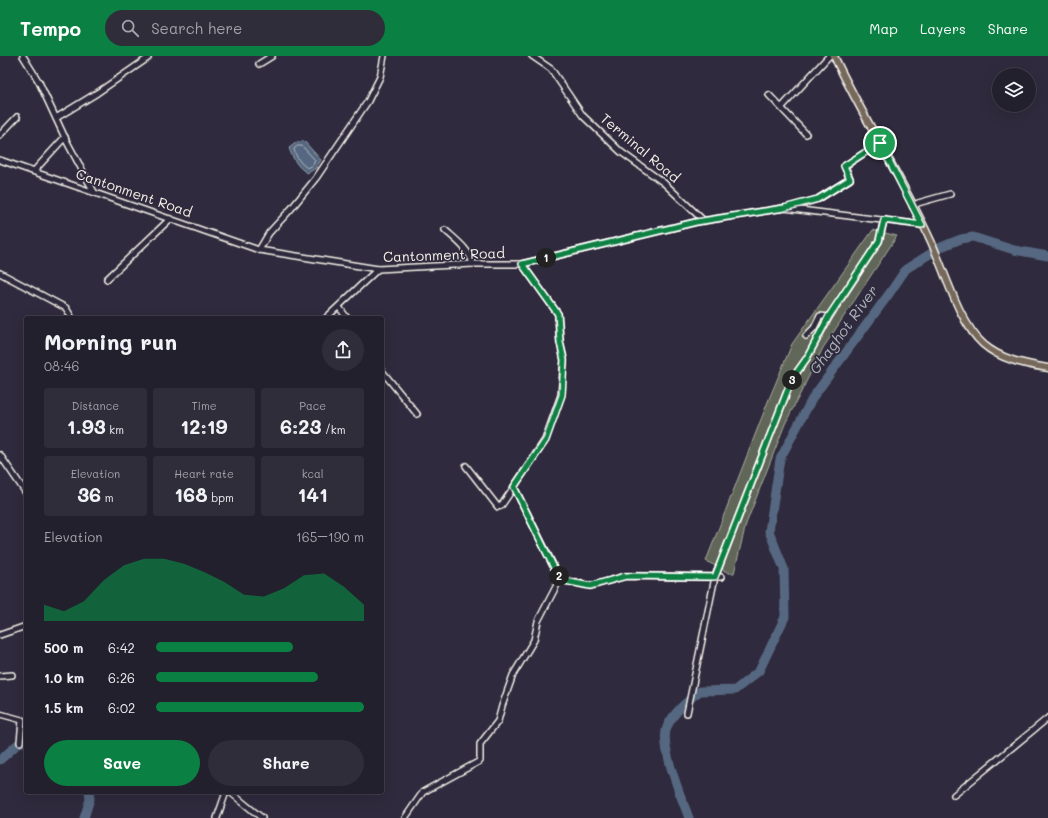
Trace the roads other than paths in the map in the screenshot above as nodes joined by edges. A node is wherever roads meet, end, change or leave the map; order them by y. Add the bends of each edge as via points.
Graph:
1 (23, 56) edge
2 (272, 56) edge
3 (384, 56) edge
4 (532, 56) edge
5 (829, 56) edge
6 (834, 56) edge
7 (148, 58) dead end
8 (259, 64) dead end
9 (769, 95) dead end
10 (782, 107) junction
11 (17, 117) dead end
12 (56, 118) junction
13 (806, 134) dead end
14 (0, 135) edge
15 (64, 137) junction
16 (880, 143) junction
17 (0, 160) edge
18 (34, 171) junction
19 (94, 192) junction
20 (950, 194) dead end
21 (913, 207) junction
22 (784, 208) junction
23 (170, 219) junction
24 (884, 220) junction
25 (704, 221) junction
26 (922, 225) junction
27 (445, 230) dead end
28 (259, 250) junction
29 (473, 264) junction
30 (522, 264) junction
31 (378, 269) junction
32 (0, 273) edge
33 (107, 279) dead end
34 (339, 307) junction
35 (71, 316) edge
36 (328, 316) edge
37 (346, 316) edge
38 (829, 316) junction
39 (806, 336) dead end
40 (1048, 368) edge
41 (384, 373) edge
42 (417, 414) dead end
43 (0, 455) edge
44 (466, 466) dead end
45 (514, 487) junction
46 (24, 490) edge
47 (718, 577) junction
48 (560, 580) junction
49 (24, 627) edge
50 (0, 635) edge
51 (12, 675) dead end
52 (0, 676) edge
53 (687, 713) dead end
54 (0, 714) edge
55 (1048, 718) edge
56 (20, 742) dead end
57 (225, 794) edge
58 (232, 794) edge
59 (954, 795) dead end
60 (216, 818) edge
61 (262, 818) edge
62 (405, 818) edge

1 - 12 street
2 - 8 street
3 - 28 street via 380,77 368,101 316,178 269,233
4 - 25 street, Terminal Road via 551,69 583,116 621,152 664,183
5 - 10 street
6 - 16 main road
7 - 12 street
9 - 10 street
10 - 13 street
11 - 14 street
12 - 15 street
15 - 18 street
15 - 19 street
16 - 21 main road
16 - 22 street via 844,166 850,179 818,199
17 - 18 street, Cantonment Road
18 - 19 street, Cantonment Road
19 - 23 street, Cantonment Road
20 - 21 street
21 - 26 main road
22 - 24 street, Cantonment Road
22 - 25 street, Cantonment Road
23 - 28 street, Cantonment Road
23 - 33 street
24 - 26 street, Cantonment Road
24 - 38 street via 879,241
25 - 30 street, Cantonment Road
26 - 40 main road via 970,328 983,344 999,355 1023,364
27 - 29 street via 464,247 472,257
28 - 31 street, Cantonment Road
29 - 30 street, Cantonment Road
29 - 31 street, Cantonment Road
30 - 45 street via 558,314 564,360 562,395 546,440
31 - 34 street
32 - 35 street via 66,308
34 - 36 street
34 - 37 street
38 - 39 street via 820,316
38 - 47 street via 807,358 792,379
41 - 42 street
43 - 46 street
44 - 45 street via 472,477 498,507
45 - 48 street
47 - 48 street via 626,576 590,586
47 - 53 street
48 - 62 street via 538,621 534,640 513,675 498,721 480,744 480,761 423,792
49 - 50 street
51 - 52 street
54 - 56 street via 22,720
55 - 59 street
57 - 60 street
58 - 61 street

